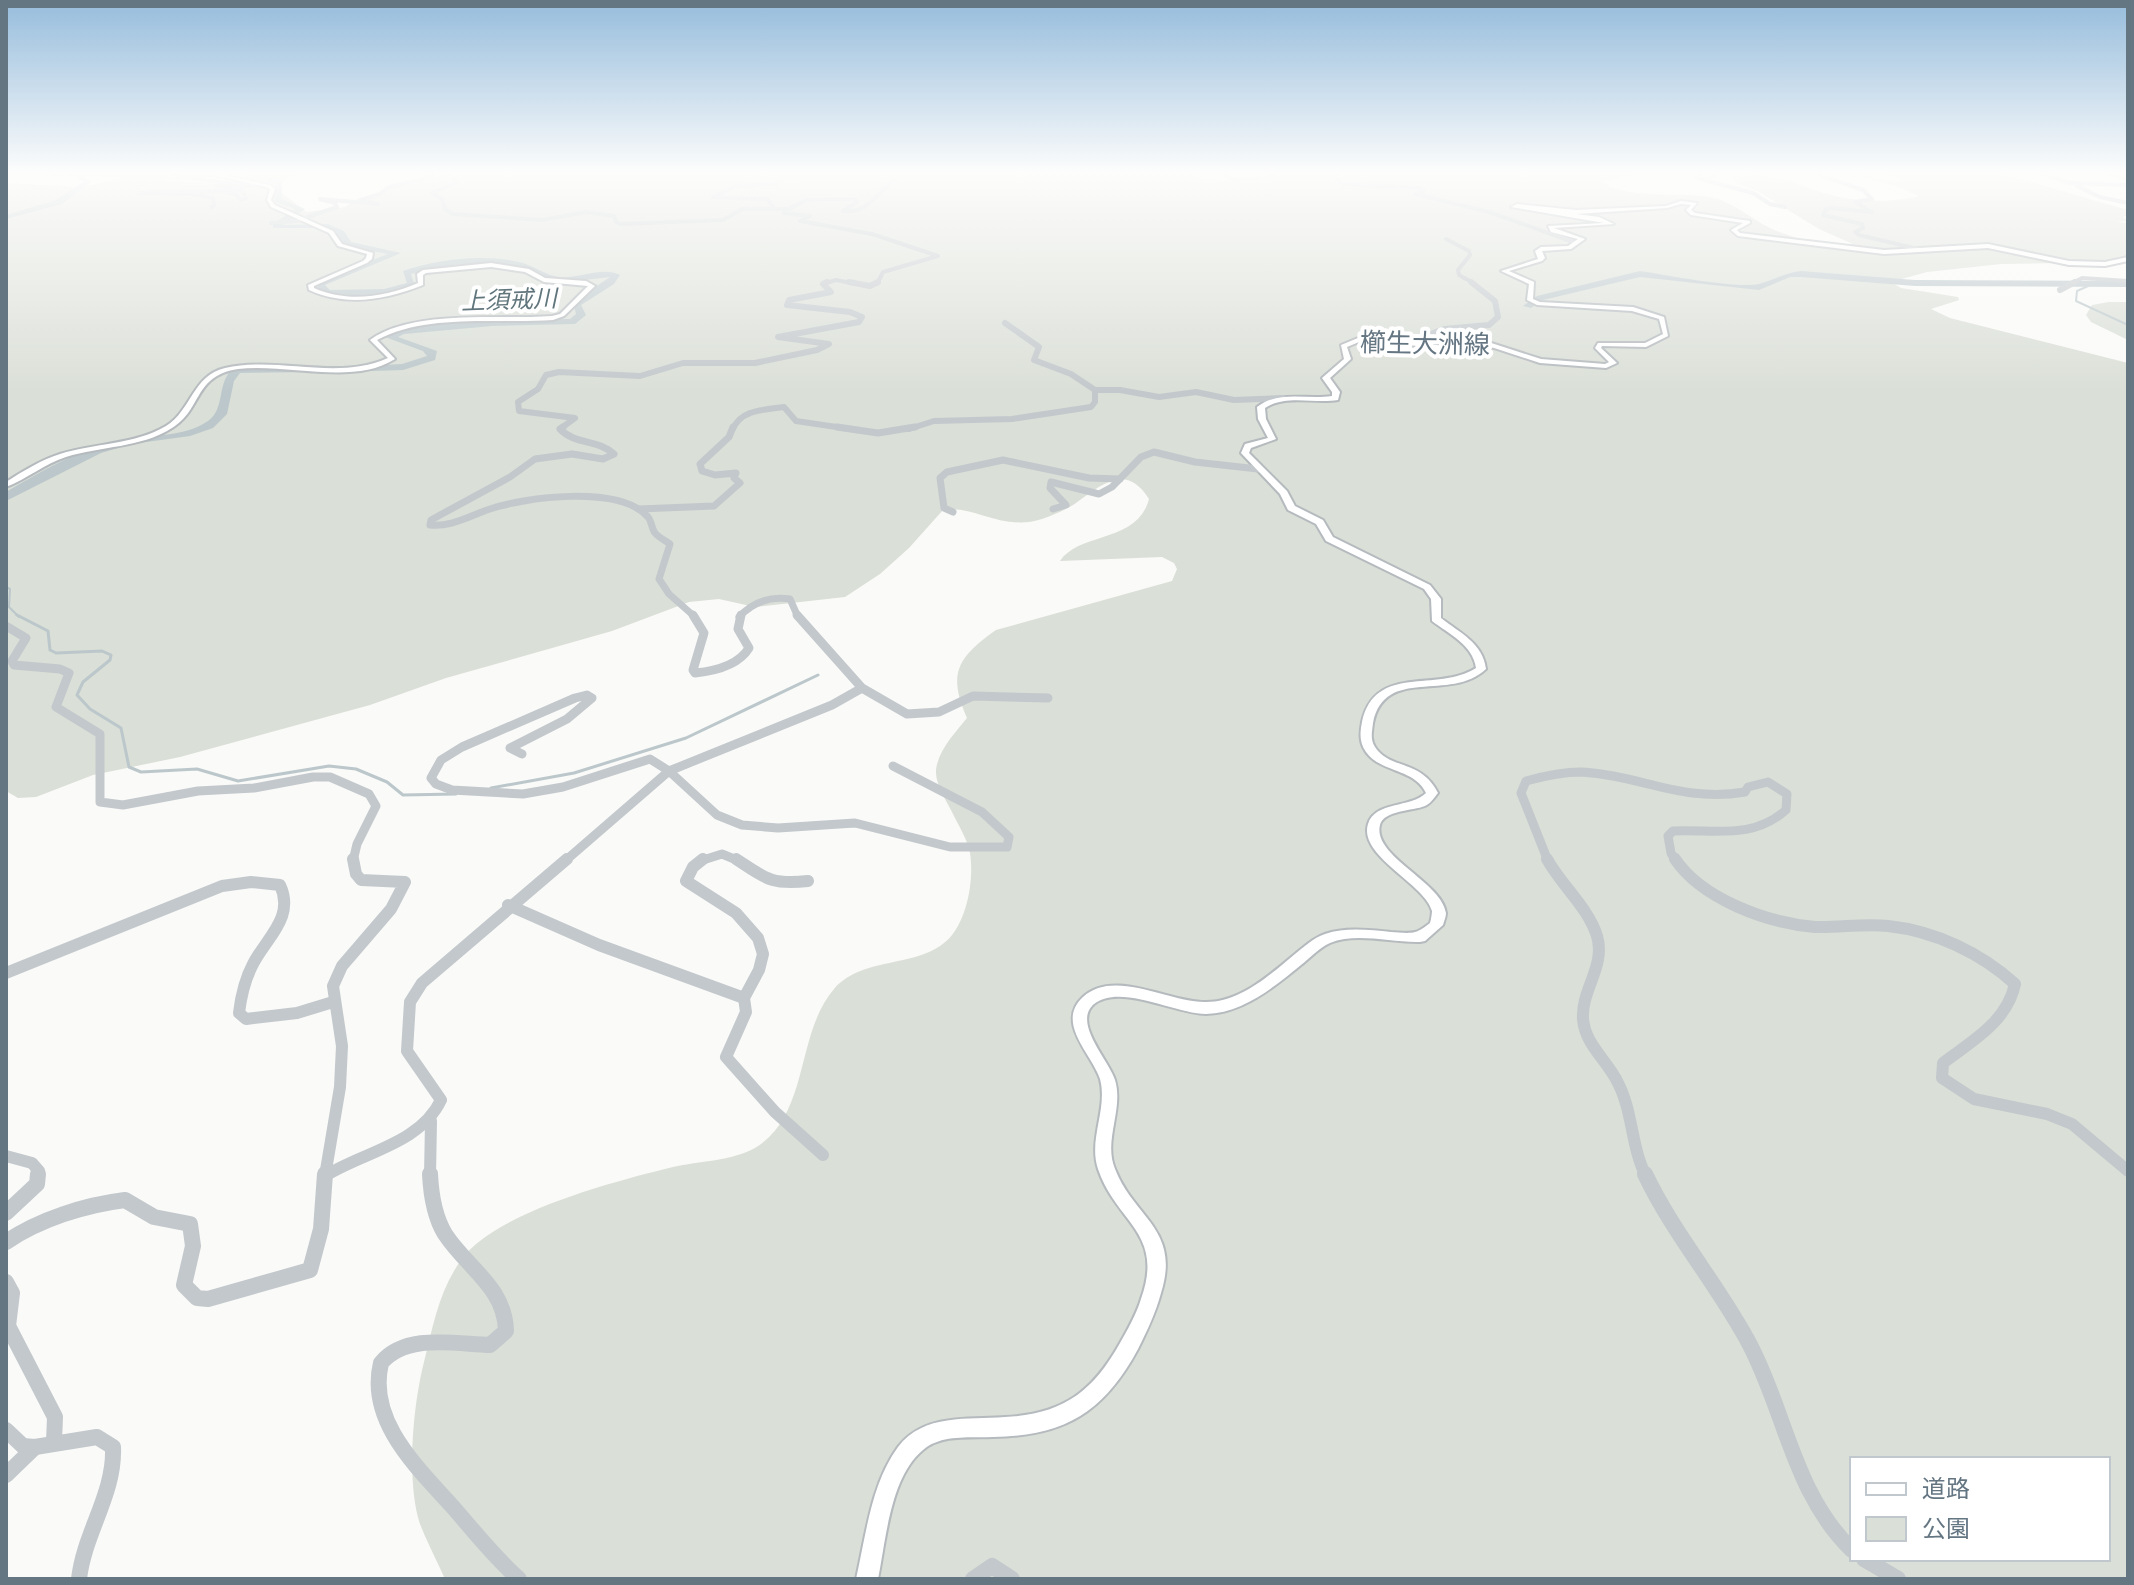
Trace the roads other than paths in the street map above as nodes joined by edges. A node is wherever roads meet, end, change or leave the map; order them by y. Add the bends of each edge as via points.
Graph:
1 (340, 245) edge
2 (905, 245) edge
3 (1457, 245) edge
4 (1573, 245) edge
5 (1825, 245) edge
6 (1901, 245) edge
7 (1918, 249) junction
8 (2128, 259) edge
9 (2128, 281) edge
10 (2060, 290) dead end
11 (1005, 323) dead end
12 (1395, 340) junction
13 (1095, 390) junction
14 (1283, 398) junction
15 (1258, 469) junction
16 (1120, 479) junction
17 (6, 485) edge
18 (639, 509) junction
19 (1053, 509) dead end
20 (953, 512) dead end
21 (6, 626) edge
22 (862, 688) junction
23 (1048, 698) dead end
24 (522, 754) dead end
25 (893, 766) dead end
26 (669, 771) junction
27 (808, 881) dead end
28 (508, 905) junction
29 (6, 973) edge
30 (744, 998) junction
31 (333, 1002) junction
32 (431, 1121) junction
33 (823, 1155) dead end
34 (6, 1156) edge
35 (2128, 1171) edge
36 (325, 1176) junction
37 (6, 1213) edge
38 (6, 1242) edge
39 (6, 1282) edge
40 (6, 1430) edge
41 (54, 1442) junction
42 (35, 1447) junction
43 (6, 1475) edge
44 (1850, 1548) edge
45 (1867, 1561) edge
46 (79, 1579) edge
47 (519, 1579) edge
48 (867, 1579) edge
49 (973, 1579) edge
50 (1012, 1579) edge
51 (1898, 1579) edge

1 - 17 main road via 370,256 311,289 353,297 389,294 421,284 425,271 472,265 524,269 544,280 592,286 553,318 461,321 388,332 373,340 392,359 380,365 223,370 206,378 182,419 168,429 62,455
2 - 18 street via 938,256 883,272 871,286 829,280 823,284 831,292 789,300 791,307 862,317 859,322 778,337 829,344 817,350 750,363 683,363 640,376 546,375 538,389 518,402 519,411 572,416 562,433 597,442 614,454 603,459 578,454 535,459 430,525 446,526 528,500 589,498
3 - 12 street via 1470,255 1459,275 1490,293 1498,317 1489,325
4 - 12 main road, 櫛生大洲線 via 1541,249 1540,260 1504,271 1532,283 1534,303 1644,311 1662,318 1666,335 1646,345 1600,344 1614,363 1606,366 1540,361 1482,342 1442,349
5 - 7 main road via 1884,252
6 - 7 street
7 - 8 main road via 1994,246 2088,264
9 - 10 street via 2082,278
11 - 13 street via 1039,347 1034,360
12 - 14 main road, 櫛生大洲線 via 1358,340 1343,346 1348,359 1326,378 1335,398
13 - 14 street via 1159,397 1196,392 1234,400
13 - 18 street via 1091,407 1068,412 934,421 887,433 796,421 784,407 751,412 737,419 729,437 700,464 709,475 736,473 740,483 718,504
14 - 15 main road via 1261,407 1272,439 1244,450
15 - 16 street via 1157,453 1142,456
15 - 48 main road via 1284,493 1291,508 1320,522 1329,539 1433,593 1436,619 1481,660 1481,669 1466,679 1377,696 1366,733 1380,758 1430,785 1428,799 1377,819 1372,827 1383,852 1430,895 1440,918 1432,932 1420,937 1331,937 1271,983 1224,1005 1184,1006 1126,992 1095,994 1085,1003 1079,1027 1109,1085 1102,1146 1107,1170 1150,1231 1160,1261 1154,1290 1114,1376 1072,1411 1007,1427 951,1428 924,1436 907,1451 891,1479
16 - 19 street via 1099,494 1051,482 1050,488 1066,505
16 - 20 street via 993,461 940,478 944,508
18 - 22 street via 670,544 659,579 662,589 700,622 704,632 695,673 744,657 749,648 738,618 754,605 784,598
21 - 31 street via 26,638 14,665 69,673 56,707 100,734 100,802 123,805 186,792 321,777 374,798 375,816 354,846 353,864 363,881 405,882 391,909 342,966
22 - 23 street via 907,714 939,712 973,696
22 - 26 street
24 - 26 street via 510,748 592,698 575,698 462,747 441,760 431,778 452,790 523,794 650,759
25 - 26 street via 992,818 1009,837 1007,847 950,847 855,823 742,825 717,815
26 - 28 street
27 - 30 street via 773,881 722,853 700,860 687,872 692,887 723,902 758,938 763,954
28 - 30 street
28 - 32 street via 414,991 407,1051 441,1100
29 - 31 street via 222,886 265,881 280,885 286,908 254,962 241,992 239,1013 246,1019 273,1017
30 - 33 street via 746,1012 726,1057
31 - 36 street via 342,1046
32 - 36 street
32 - 47 street via 434,1206 444,1232 493,1289 508,1317 506,1331 490,1345 407,1344 386,1354 376,1370 377,1390 413,1466 486,1550
34 - 37 street via 32,1163 39,1177
35 - 44 street via 2067,1120 1977,1101 1942,1078 1943,1063 2000,1017 2014,998 2015,984 2004,972 1945,941 1898,927 1801,925 1761,913 1693,882 1667,845 1673,831 1700,828 1731,834 1765,828 1786,810 1787,794 1768,782 1715,798 1586,773 1540,775 1526,781 1521,793 1553,870 1598,940 1599,954 1581,1009 1586,1036 1618,1080 1643,1170 1763,1372 1808,1492 1822,1518
36 - 38 street via 321,1229 310,1270 208,1299 197,1298 184,1285 193,1246 190,1224 154,1217 125,1200 44,1223
39 - 41 street via 12,1293 8,1326 55,1417
40 - 42 street via 23,1446
41 - 42 street
41 - 46 street via 97,1437 113,1447 116,1463
42 - 43 street
45 - 51 street
49 - 50 street via 992,1566

